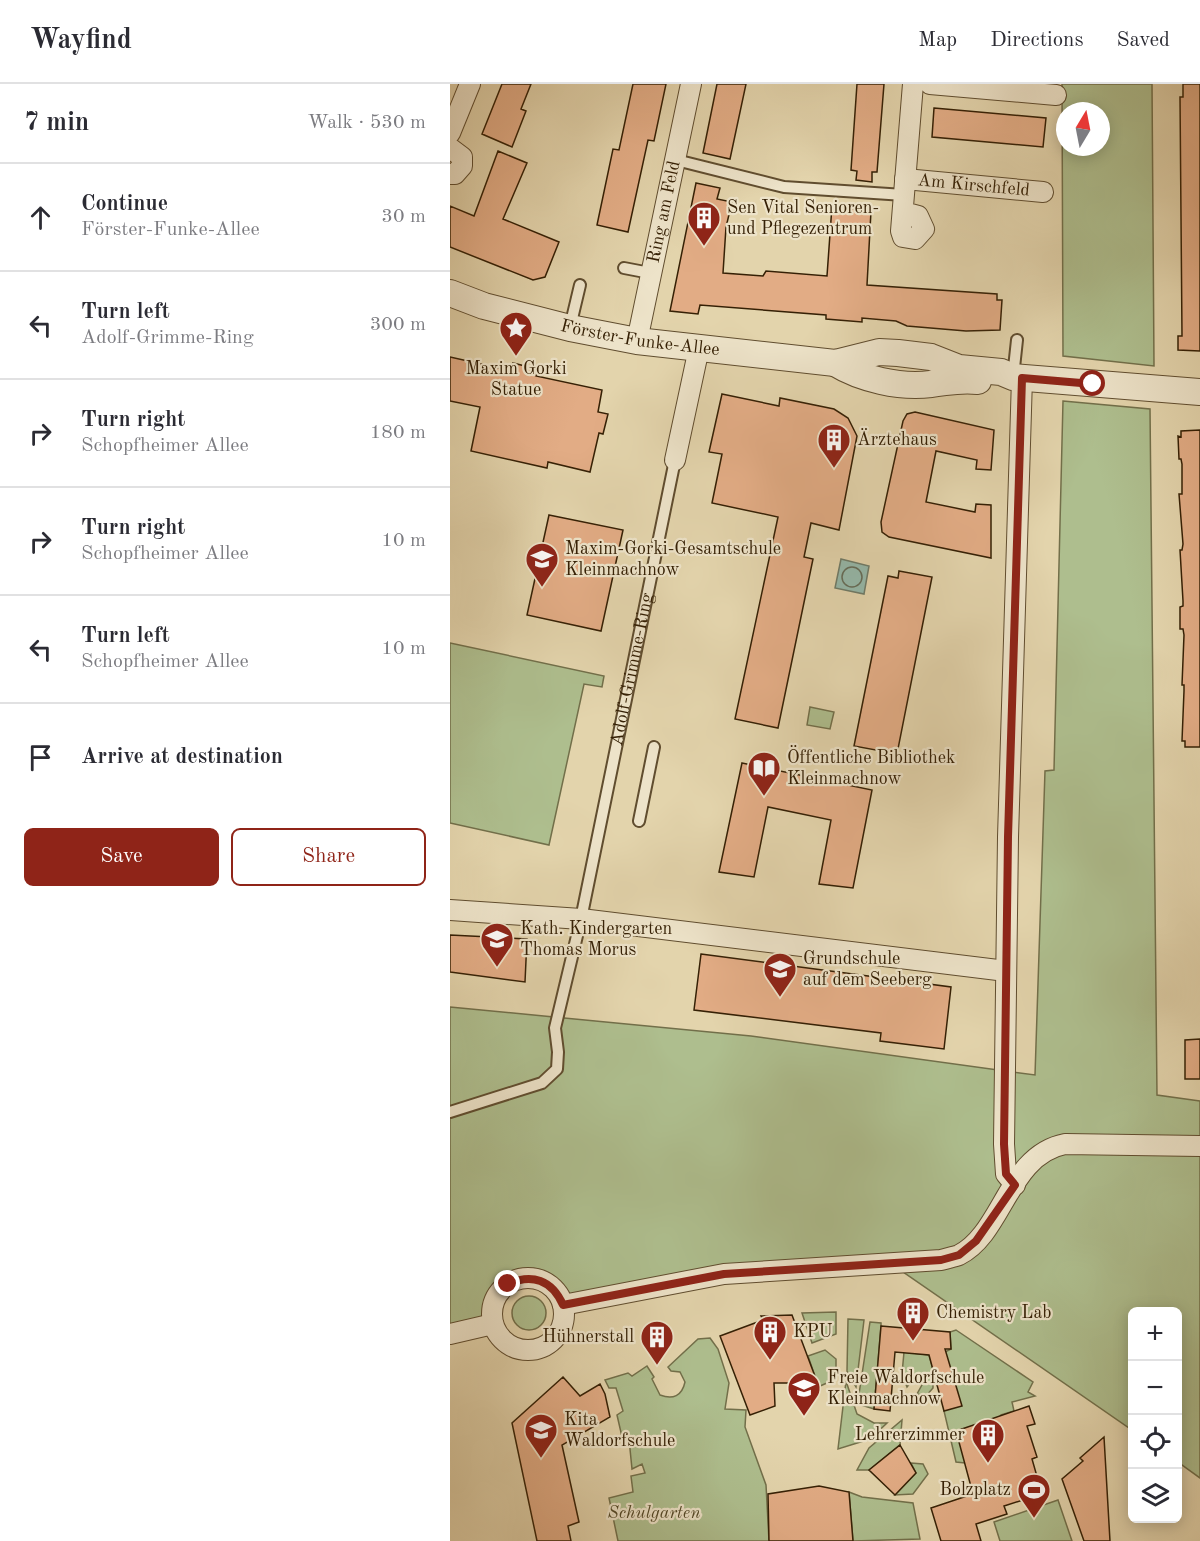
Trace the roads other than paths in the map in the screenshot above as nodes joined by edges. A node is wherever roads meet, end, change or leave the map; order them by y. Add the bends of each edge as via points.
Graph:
1 (470, 84) edge
2 (691, 84) edge
3 (913, 84) edge
4 (930, 84) edge
5 (1056, 95) dead end
6 (450, 133) edge
7 (450, 148) edge
8 (676, 160) junction
9 (450, 174) edge
10 (1043, 192) dead end
11 (904, 196) junction
12 (624, 268) dead end
13 (650, 273) junction
14 (580, 285) dead end
15 (450, 293) edge
16 (570, 328) junction
17 (1017, 340) dead end
18 (637, 341) junction
19 (699, 348) junction
20 (1018, 378) junction
21 (1200, 392) edge
22 (675, 460) joint
23 (654, 747) dead end
24 (639, 821) dead end
25 (450, 910) edge
26 (581, 919) junction
27 (1006, 971) junction
28 (450, 1112) edge
29 (1200, 1146) edge
30 (1015, 1185) junction
31 (563, 1305) junction
32 (493, 1324) junction
33 (450, 1334) edge

1 - 6 street
2 - 8 street, Ring am Feld
3 - 11 street, Am Kirschfeld
4 - 5 street
7 - 9 street via 462,157 462,166
8 - 11 lane via 784,187
8 - 13 street, Ring am Feld
10 - 11 street, Am Kirschfeld
12 - 13 lane
13 - 18 street, Ring am Feld
14 - 16 lane
15 - 16 street, Förster-Funke-Allee
16 - 18 street, Förster-Funke-Allee
17 - 20 lane
18 - 19 street, Förster-Funke-Allee
19 - 20 street, Förster-Funke-Allee via 835,363 865,378 930,385 955,379 1000,383
19 - 22 street, Adolf-Grimme-Ring
20 - 21 street, Förster-Funke-Allee
20 - 27 street
22 - 26 lane, Adolf-Grimme-Ring
23 - 24 lane
25 - 26 street
26 - 27 street via 741,932
26 - 28 lane, Adolf-Grimme-Ring via 555,1028 557,1069 542,1083
27 - 30 street via 1004,1164
29 - 30 street via 1049,1147 1031,1161
30 - 31 street via 976,1241 959,1255 941,1260 724,1274
31 - 32 street via 561,1329 554,1340 537,1348 519,1349 507,1344
31 - 32 street via 558,1294 541,1280 519,1279 500,1291 494,1301
32 - 33 street

